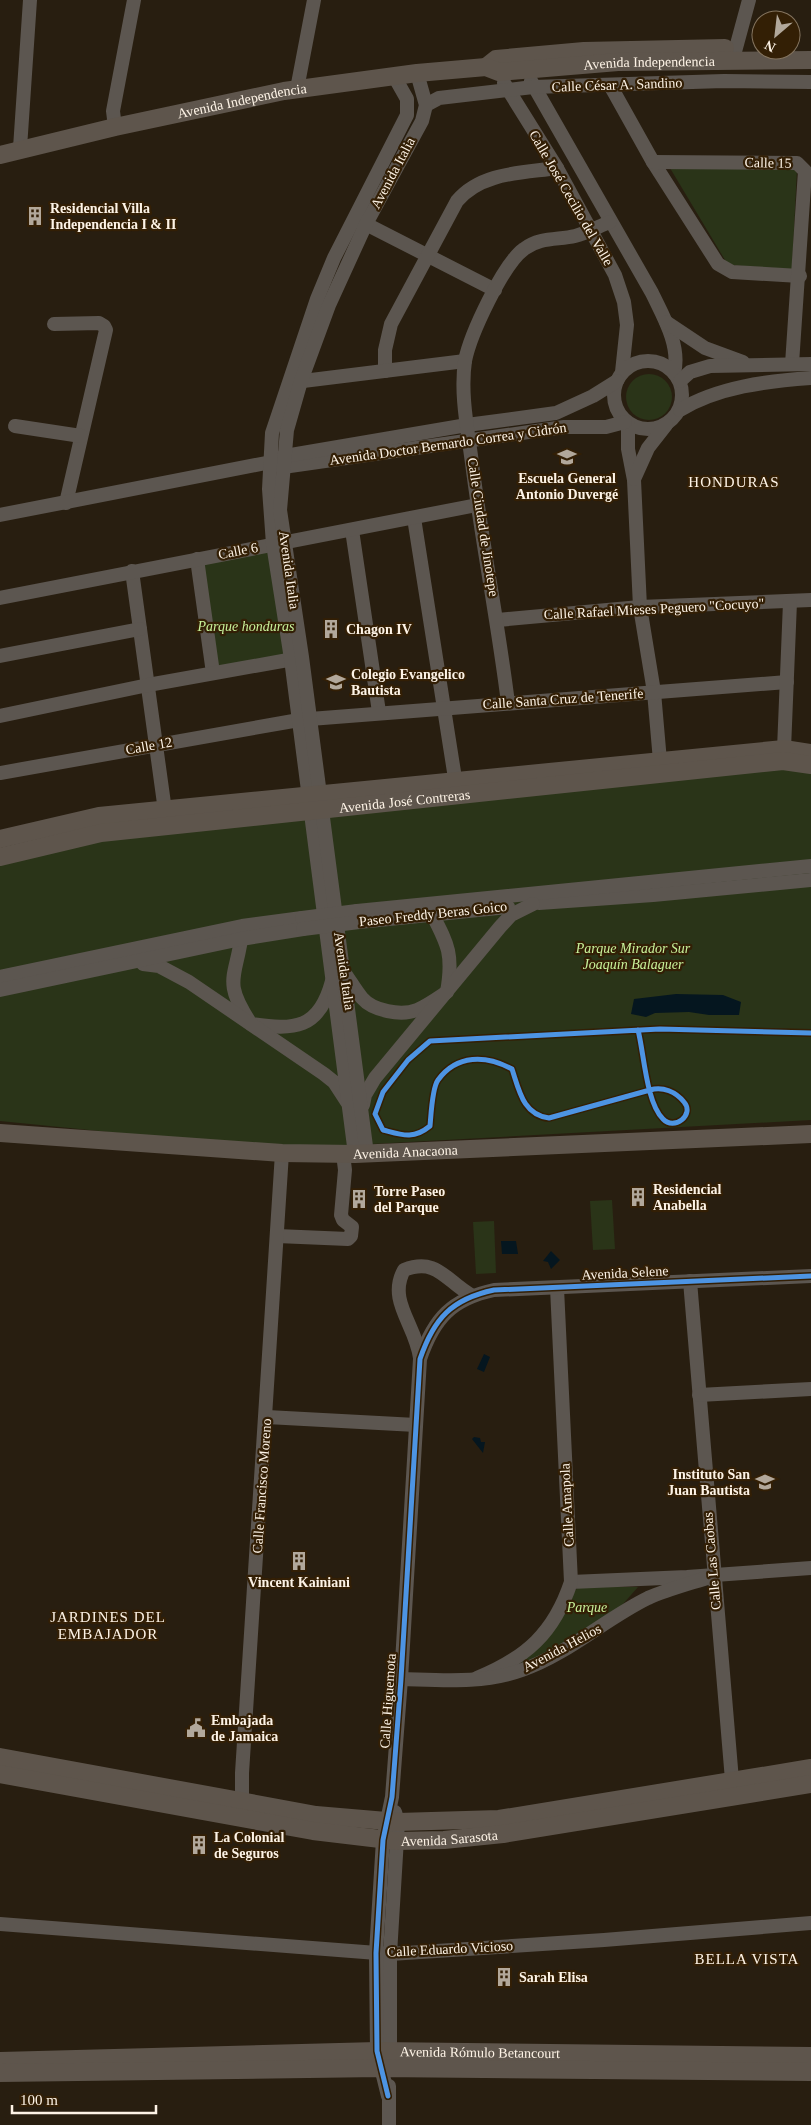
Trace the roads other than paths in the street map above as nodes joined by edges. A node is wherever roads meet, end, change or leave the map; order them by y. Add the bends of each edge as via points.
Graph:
1 (30, 0) edge
2 (134, 0) edge
3 (314, 0) edge
4 (749, 0) edge
5 (751, 51) edge
6 (735, 54) junction
7 (811, 60) edge
8 (524, 63) junction
9 (494, 66) junction
10 (417, 73) junction
11 (394, 76) junction
12 (811, 82) edge
13 (610, 85) junction
14 (534, 87) junction
15 (297, 89) junction
16 (507, 90) junction
17 (426, 105) junction
18 (115, 127) junction
19 (20, 148) junction
20 (0, 155) edge
21 (653, 162) junction
22 (557, 168) junction
23 (361, 221) junction
24 (610, 222) junction
25 (592, 228) junction
26 (429, 256) junction
27 (800, 276) junction
28 (495, 290) junction
29 (666, 322) junction
30 (54, 324) dead end
31 (624, 348) junction
32 (465, 361) junction
33 (792, 364) junction
34 (811, 364) edge
35 (761, 365) junction
36 (385, 371) junction
37 (619, 376) junction
38 (677, 377) junction
39 (811, 378) edge
40 (295, 382) junction
41 (600, 392) junction
42 (680, 410) junction
43 (627, 423) junction
44 (667, 424) junction
45 (467, 425) junction
46 (15, 426) dead end
47 (81, 436) junction
48 (469, 440) junction
49 (280, 461) junction
50 (634, 480) junction
51 (66, 503) junction
52 (477, 505) junction
53 (0, 515) edge
54 (414, 518) junction
55 (352, 530) junction
56 (279, 543) junction
57 (197, 559) junction
58 (132, 571) junction
59 (0, 598) edge
60 (811, 600) edge
61 (790, 602) junction
62 (640, 607) junction
63 (498, 620) junction
64 (140, 629) junction
65 (0, 656) edge
66 (296, 658) junction
67 (213, 673) junction
68 (787, 682) junction
69 (148, 685) junction
70 (654, 692) junction
71 (508, 703) junction
72 (444, 708) junction
73 (379, 712) junction
74 (0, 716) edge
75 (304, 720) junction
76 (156, 745) junction
77 (784, 749) junction
78 (811, 753) edge
79 (660, 761) junction
80 (811, 765) edge
81 (0, 773) edge
82 (457, 789) junction
83 (315, 803) junction
84 (166, 819) junction
85 (0, 839) edge
86 (0, 857) edge
87 (811, 866) edge
88 (811, 880) edge
89 (533, 904) junction
90 (430, 910) junction
91 (242, 933) junction
92 (122, 964) junction
93 (338, 975) junction
94 (0, 977) edge
95 (0, 990) edge
96 (447, 992) junction
97 (251, 1024) junction
98 (356, 1112) junction
99 (0, 1133) edge
100 (811, 1134) edge
101 (282, 1153) junction
102 (355, 1154) junction
103 (277, 1236) junction
104 (811, 1276) edge
105 (690, 1281) junction
106 (557, 1288) junction
107 (471, 1295) junction
108 (447, 1313) joint
109 (420, 1359) junction
110 (811, 1389) edge
111 (699, 1395) junction
112 (266, 1416) junction
113 (416, 1425) junction
114 (811, 1568) edge
115 (713, 1576) junction
116 (571, 1582) junction
117 (477, 1678) junction
118 (401, 1679) junction
119 (0, 1757) edge
120 (811, 1768) edge
121 (0, 1774) edge
122 (732, 1780) junction
123 (811, 1784) edge
124 (242, 1809) junction
125 (392, 1822) junction
126 (390, 1841) junction
127 (811, 1923) edge
128 (0, 1924) edge
129 (383, 1953) junction
130 (811, 2056) edge
131 (384, 2060) junction
132 (0, 2061) edge
133 (811, 2072) edge
134 (0, 2073) edge
135 (389, 2125) edge

1 - 19 street
2 - 18 street via 114,111
3 - 15 street
4 - 6 street
5 - 6 main road, Avenida Independencia
6 - 7 main road, Avenida Independencia
6 - 8 main road, Avenida Independencia via 618,62
8 - 9 main road, Avenida Independencia
8 - 14 street, Calle José Cecilio del Valle
9 - 10 main road, Avenida Independencia
9 - 16 street, Calle José Cecilio del Valle
10 - 11 main road, Avenida Independencia
10 - 17 street
11 - 15 main road, Avenida Independencia
11 - 23 street, Avenida Italia via 407,99 407,115
12 - 13 street, Calle César A. Sandino
13 - 14 street, Calle César A. Sandino
13 - 21 street
14 - 16 street, Calle César A. Sandino
14 - 24 street, Calle José Cecilio del Valle
15 - 18 main road, Avenida Independencia
16 - 17 street, Calle César A. Sandino via 440,98
16 - 22 street, Calle José Cecilio del Valle
17 - 23 street, Avenida Italia via 422,120
18 - 19 main road, Avenida Independencia
19 - 20 main road, Avenida Independencia
21 - 27 street via 718,264 732,272
21 - 27 street, Calle 15 via 797,163 803,167
22 - 25 street, Calle José Cecilio del Valle
22 - 26 street via 496,178 467,189 457,201
23 - 26 street
23 - 40 street, Avenida Italia via 334,258 317,299
24 - 25 street, Calle Ciudad de Jinotepe
24 - 29 street, Calle José Cecilio del Valle
25 - 28 street, Calle Ciudad de Jinotepe via 577,235 543,240 526,247 517,254
25 - 31 street, Calle José Cecilio del Valle via 616,275 624,302 627,325
26 - 28 street
26 - 36 street via 391,324 385,350
27 - 33 street, Calle 15
28 - 32 street, Calle Ciudad de Jinotepe via 479,320
29 - 35 street via 705,348 728,358
29 - 38 street, Calle José Cecilio del Valle via 674,348
30 - 47 street via 99,323 106,330
31 - 37 street, Calle José Cecilio del Valle
31 - 41 street via 614,375
32 - 36 street
32 - 45 street, Calle Ciudad de Jinotepe
33 - 34 street
33 - 35 street
35 - 38 street via 710,366
36 - 40 street
37 - 38 street via 638,362 648,361 662,364
37 - 41 street, Avenida Doctor Bernardo Correa y Cidrón
37 - 43 street via 614,400
38 - 42 street via 682,400
39 - 42 street via 726,391
40 - 49 street, Avenida Italia via 272,433
41 - 45 street, Avenida Doctor Bernardo Correa y Cidrón via 556,413
42 - 44 street
43 - 44 street via 649,430
43 - 48 street, Avenida Doctor Bernardo Correa y Cidrón via 606,427 564,427
43 - 50 street
44 - 50 street via 648,448
45 - 48 street, Calle Ciudad de Jinotepe
45 - 49 street, Avenida Doctor Bernardo Correa y Cidrón
46 - 47 street
47 - 51 street
48 - 49 street, Avenida Doctor Bernardo Correa y Cidrón
48 - 52 street, Calle Ciudad de Jinotepe
49 - 51 street, Avenida Doctor Bernardo Correa y Cidrón
49 - 56 street, Avenida Italia
50 - 62 street
51 - 53 street, Avenida Doctor Bernardo Correa y Cidrón
52 - 54 street, Calle 6
52 - 63 street, Calle Ciudad de Jinotepe
54 - 55 street, Calle 6
54 - 72 street
55 - 56 street, Calle 6
55 - 73 street
56 - 57 street, Calle 6
56 - 66 street, Avenida Italia
57 - 58 street, Calle 6
57 - 67 street
58 - 59 street, Calle 6
58 - 64 street
60 - 61 street, Calle Rafael Mieses Peguero "Cocuyo"
61 - 62 street, Calle Rafael Mieses Peguero "Cocuyo"
61 - 68 street
62 - 63 street, Calle Rafael Mieses Peguero "Cocuyo"
62 - 70 street
63 - 71 street, Calle Ciudad de Jinotepe
64 - 65 street
64 - 69 street
66 - 67 street
66 - 75 street, Avenida Italia
67 - 69 street
68 - 70 street, Calle Santa Cruz de Tenerife
68 - 77 street
69 - 74 street
69 - 76 street
70 - 71 street, Calle Santa Cruz de Tenerife
70 - 79 street
71 - 72 street, Calle Santa Cruz de Tenerife
72 - 73 street, Calle Santa Cruz de Tenerife
72 - 82 street
73 - 75 street, Calle Santa Cruz de Tenerife
75 - 76 street, Calle 12
75 - 83 street, Avenida Italia
76 - 81 street, Calle 12
76 - 84 street
77 - 78 main road, Avenida José Contreras
77 - 79 main road, Avenida José Contreras
79 - 82 main road, Avenida José Contreras
80 - 82 main road, Avenida José Contreras via 783,761
82 - 83 main road, Avenida José Contreras
83 - 84 main road, Avenida José Contreras
83 - 93 street, Avenida Italia
84 - 85 main road, Avenida José Contreras via 99,816
84 - 86 main road, Avenida José Contreras
87 - 90 street, Paseo Freddy Beras Goico
88 - 89 street, Paseo Freddy Beras Goico
89 - 90 street, Paseo Freddy Beras Goico
89 - 96 street via 510,915
90 - 91 street, Paseo Freddy Beras Goico, bridge
90 - 96 street via 448,947 451,968
91 - 92 street, Paseo Freddy Beras Goico
91 - 94 street, Paseo Freddy Beras Goico
91 - 97 street via 234,967 233,990 236,1002
92 - 95 street, Paseo Freddy Beras Goico
92 - 97 street via 159,966
93 - 96 street via 362,999 392,1012 417,1010
93 - 97 street via 324,1004 303,1023 290,1028
93 - 98 street, Avenida Italia
96 - 98 street via 374,1078
97 - 98 street via 334,1082
98 - 102 street, Avenida Italia
99 - 101 main road, Avenida Anacaona
100 - 102 main road, Avenida Anacaona
101 - 102 main road, Avenida Anacaona
101 - 103 street, Calle Francisco Moreno
102 - 103 street, Avenida Italia via 345,1170 341,1215 352,1227 351,1236 348,1239
103 - 112 street, Calle Francisco Moreno
104 - 105 street, Avenida Selene
105 - 106 street, Avenida Selene
105 - 111 street, Calle Las Caobas
106 - 107 street, Avenida Selene via 494,1290
106 - 116 street, Calle Amapola
107 - 108 street, Avenida Selene via 457,1302
107 - 109 street via 436,1268 418,1264 404,1270 397,1282 398,1301 415,1335
108 - 109 street, Calle Higuemota via 426,1341
109 - 113 street, Calle Higuemota
110 - 111 street
111 - 115 street, Calle Las Caobas
112 - 113 street
112 - 124 street, Calle Francisco Moreno
113 - 118 street, Calle Higuemota
114 - 115 street, Avenida Helios
115 - 116 street, Avenida Helios
115 - 117 street, Avenida Helios via 648,1598 539,1664 500,1676
115 - 122 street, Calle Las Caobas
116 - 117 street, Calle Amapola via 554,1621 536,1642 519,1658
117 - 118 street, Avenida Helios
118 - 125 street, Calle Higuemota
119 - 124 main road, Avenida Sarasota
120 - 122 main road, Avenida Sarasota
121 - 124 main road, Avenida Sarasota
122 - 125 main road, Avenida Sarasota via 499,1819
123 - 126 main road, Avenida Sarasota via 503,1834
124 - 125 main road, Avenida Sarasota
124 - 126 main road, Avenida Sarasota via 313,1831
125 - 126 street, Calle Higuemota
126 - 129 street, Calle Higuemota
127 - 129 street, Calle Eduardo Vicioso
128 - 129 street, Calle Eduardo Vicioso
129 - 131 street, Calle Higuemota
130 - 131 main road, Avenida Rómulo Betancourt
131 - 132 main road, Avenida Rómulo Betancourt
131 - 133 main road, Avenida Rómulo Betancourt
131 - 134 main road, Avenida Rómulo Betancourt
131 - 135 street, Calle Higuemota

